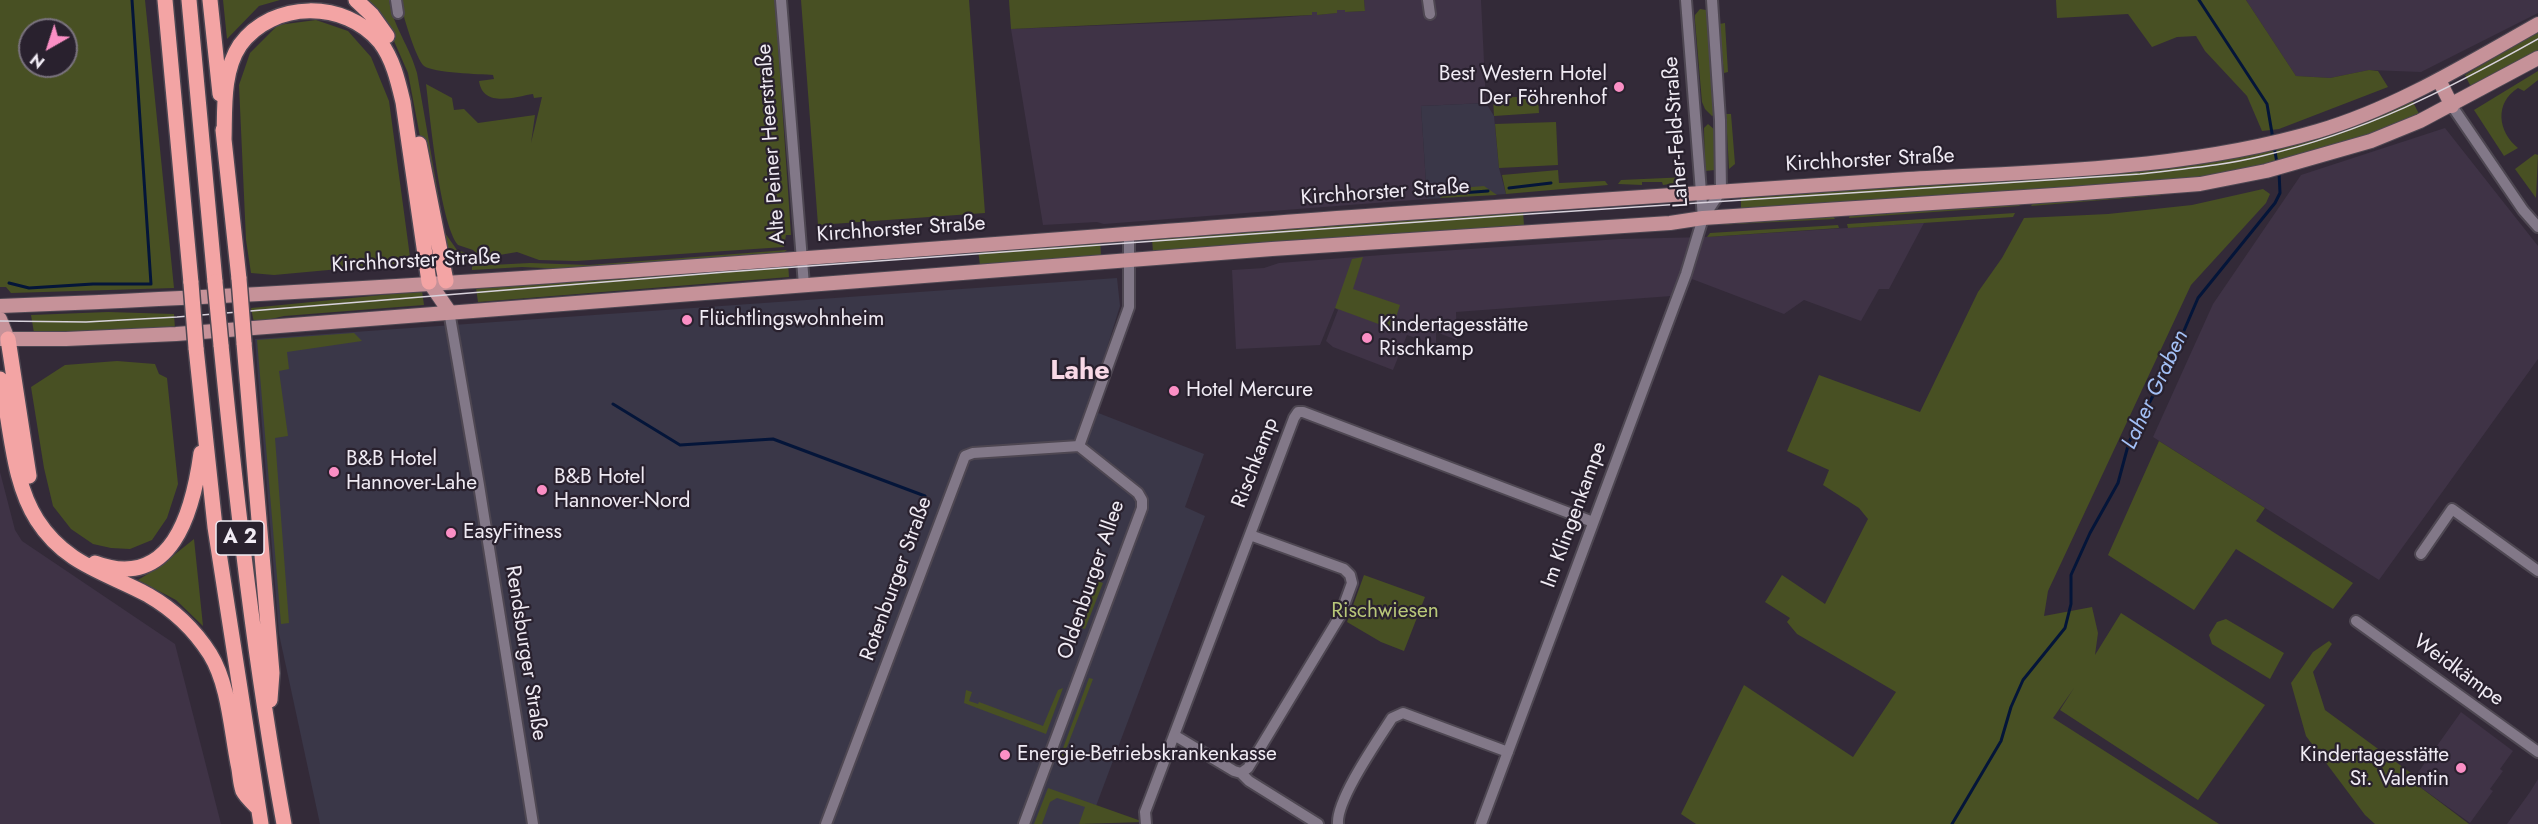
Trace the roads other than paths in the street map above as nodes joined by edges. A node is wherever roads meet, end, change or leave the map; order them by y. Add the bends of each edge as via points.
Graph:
1 (165, 0) edge
2 (189, 0) edge
3 (210, 0) edge
4 (356, 0) edge
5 (396, 0) edge
6 (781, 0) edge
7 (1428, 0) edge
8 (1686, 0) edge
9 (1712, 0) edge
10 (398, 13) dead end
11 (1430, 14) dead end
12 (2538, 24) edge
13 (2538, 57) edge
14 (2439, 80) junction
15 (2452, 106) junction
16 (224, 140) junction
17 (1721, 191) junction
18 (1700, 192) junction
19 (1703, 218) junction
20 (2538, 227) edge
21 (1128, 234) junction
22 (800, 258) junction
23 (1129, 259) junction
24 (446, 281) junction
25 (429, 282) junction
26 (804, 285) junction
27 (0, 306) edge
28 (449, 311) junction
29 (0, 320) edge
30 (4, 339) edge
31 (1, 385) edge
32 (204, 433) junction
33 (1079, 446) junction
34 (1593, 522) junction
35 (1250, 535) junction
36 (2421, 554) dead end
37 (2538, 571) edge
38 (2356, 621) dead end
39 (267, 730) junction
40 (1174, 735) junction
41 (1508, 752) junction
42 (2538, 752) edge
43 (1241, 773) junction
44 (258, 808) junction
45 (261, 824) edge
46 (284, 824) edge
47 (532, 824) edge
48 (826, 824) edge
49 (1024, 824) edge
50 (1146, 824) edge
51 (1318, 824) edge
52 (1338, 824) edge
53 (1481, 824) edge

1 - 32 highway, A 2, bridge
2 - 39 highway, A 2, bridge via 239,528
3 - 16 highway
4 - 24 highway via 389,38 407,79
5 - 10 street
6 - 22 street, Alte Peiner Heerstraße
7 - 11 street
8 - 18 street, Laher-Feld-Straße
9 - 17 street, Laher-Feld-Straße
12 - 14 main road, Kirchhorster Straße
13 - 15 main road
14 - 15 main road
14 - 17 main road, Kirchhorster Straße via 2379,109 2322,130 2192,159
15 - 19 main road via 2371,141 2287,167 2200,184
15 - 20 street
16 - 25 highway via 228,73 239,46 250,32 272,16 300,6 331,8 356,18 381,43 398,80
16 - 39 highway, bridge via 272,673
17 - 18 main road, Kirchhorster Straße
17 - 19 street, Laher-Feld-Straße
18 - 19 street, Laher-Feld-Straße
18 - 21 main road, Kirchhorster Straße
19 - 23 main road
19 - 34 street, Im Klingenkampe via 1686,274
21 - 22 main road, Kirchhorster Straße
21 - 23 street
22 - 24 main road, Kirchhorster Straße
22 - 26 street, Alte Peiner Heerstraße
23 - 26 main road
23 - 33 street via 1129,307
24 - 25 main road, Kirchhorster Straße
24 - 28 main road
25 - 27 main road, Kirchhorster Straße
25 - 28 main road
26 - 28 main road
28 - 30 main road via 176,334
28 - 47 street, Rendsburger Straße
29 - 30 main road
30 - 32 highway via 34,500 52,530 91,561 124,570 141,567 159,557 172,543 192,506
31 - 44 highway via 22,484 47,534 87,568 172,611 195,633 211,657 222,681 243,792
32 - 44 highway, A 2
33 - 48 street, Rotenburger Straße via 965,456
33 - 49 street, Oldenburger Allee via 1138,493 1142,508
34 - 35 street, Rischkamp via 1298,412
34 - 41 street, Im Klingenkampe
35 - 40 street, Rischkamp
35 - 43 street via 1344,569 1352,583 1340,616 1248,768
36 - 37 street via 2452,509
38 - 42 street, Weidkämpe
39 - 46 highway, A 2
40 - 43 street
40 - 50 street, Rischkamp via 1145,812
41 - 52 street via 1397,714 1351,786
41 - 53 street, Im Klingenkampe
43 - 51 street
44 - 45 highway, A 2

